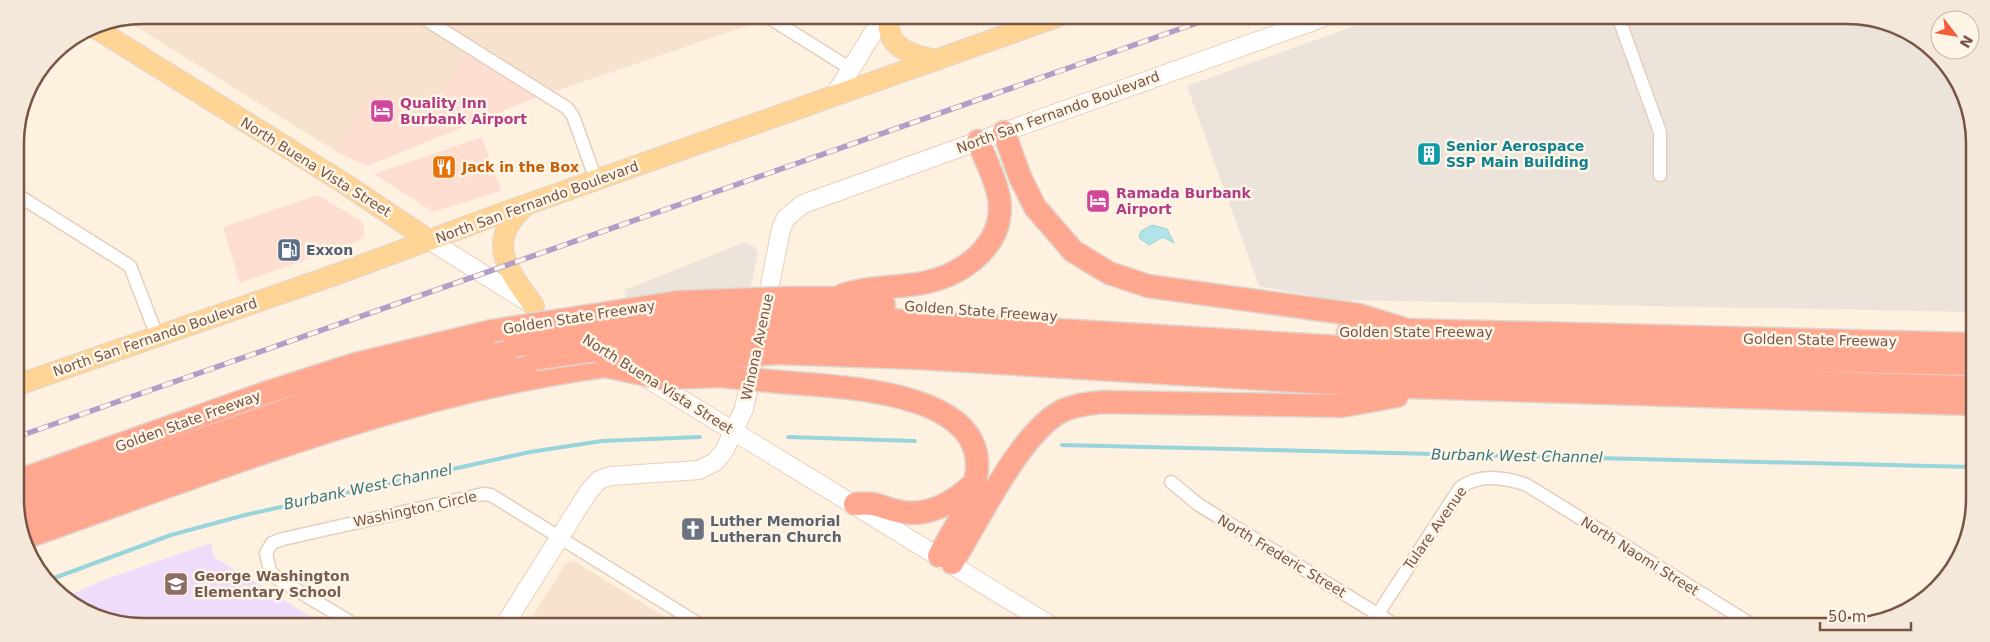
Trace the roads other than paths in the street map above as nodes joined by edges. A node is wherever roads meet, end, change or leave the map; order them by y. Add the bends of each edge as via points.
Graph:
1 (433, 24) edge
2 (779, 24) edge
3 (879, 24) edge
4 (888, 24) edge
5 (1037, 24) edge
6 (1305, 24) edge
7 (1621, 24) edge
8 (101, 32) edge
9 (937, 60) junction
10 (851, 69) junction
11 (834, 96) junction
12 (1004, 132) junction
13 (978, 141) junction
14 (1660, 175) dead end
15 (596, 180) junction
16 (24, 199) edge
17 (527, 204) junction
18 (795, 208) joint
19 (429, 240) junction
20 (835, 298) junction
21 (534, 306) junction
22 (782, 326) junction
23 (1409, 330) junction
24 (158, 336) junction
25 (1966, 344) edge
26 (1966, 364) edge
27 (606, 366) junction
28 (24, 383) edge
29 (1966, 387) edge
30 (1440, 388) junction
31 (1966, 404) edge
32 (734, 431) junction
33 (24, 479) edge
34 (1171, 482) dead end
35 (974, 484) junction
36 (1527, 485) joint
37 (24, 501) edge
38 (855, 504) junction
39 (26, 519) edge
40 (29, 536) edge
41 (560, 538) junction
42 (946, 560) junction
43 (1377, 614) junction
44 (344, 618) edge
45 (509, 618) edge
46 (689, 618) edge
47 (1039, 618) edge
48 (1375, 618) edge
49 (1384, 618) edge
50 (1741, 618) edge

1 - 15 street via 567,108 573,116
2 - 10 street
3 - 10 main road
4 - 9 main road via 896,45 914,56
5 - 9 main road, North San Fernando Boulevard
6 - 12 main road, North San Fernando Boulevard
7 - 14 street via 1660,132
8 - 19 main road, North Buena Vista Street
9 - 11 main road, North San Fernando Boulevard
10 - 11 main road
11 - 15 main road, North San Fernando Boulevard
12 - 13 main road, North San Fernando Boulevard
12 - 23 highway via 1020,177 1036,207 1073,251 1108,273 1148,286 1359,315
13 - 18 main road, North San Fernando Boulevard
13 - 20 highway via 999,199 999,220 991,241 974,260 954,273 922,283 855,291
15 - 17 main road, North San Fernando Boulevard
16 - 24 street via 130,266
17 - 19 main road, North San Fernando Boulevard
17 - 21 main road via 508,224 502,248 508,270
18 - 32 main road, Winona Avenue via 781,229 746,403
19 - 21 main road, North Buena Vista Street
19 - 24 main road, North San Fernando Boulevard
20 - 22 highway, Golden State Freeway
20 - 23 highway, Golden State Freeway via 860,303 1375,335
21 - 32 main road, North Buena Vista Street
22 - 26 highway via 857,318 1424,352
22 - 27 highway, Golden State Freeway, bridge via 681,358
22 - 29 highway via 1050,350 1518,373
22 - 30 highway, Golden State Freeway via 918,358
22 - 33 highway, Golden State Freeway, bridge via 678,302 492,331 347,367
22 - 37 highway, bridge via 731,318 670,323 560,337 474,353 356,386
22 - 39 highway, bridge via 535,359 397,390
23 - 25 highway, Golden State Freeway
24 - 28 main road, North San Fernando Boulevard
27 - 35 highway, bridge via 662,378 718,376 852,388 942,412 968,433 977,458
27 - 40 highway, Golden State Freeway via 441,398 338,428
30 - 31 highway, Golden State Freeway
30 - 42 highway via 1342,406 1101,402 1062,410 1029,438
32 - 38 main road, North Buena Vista Street
32 - 41 main road, Winona Avenue via 722,455 699,470 611,476 599,480
34 - 43 street, North Frederic Street via 1199,505
35 - 38 highway via 955,501 938,509 917,513 894,510 872,502
35 - 42 highway
36 - 43 street, Tulare Avenue via 1512,480 1469,480 1460,488
36 - 50 street, North Naomi Street
38 - 42 main road, North Buena Vista Street
41 - 44 street, Washington Circle via 492,496 483,494 272,544 266,553 270,571
41 - 45 main road, Winona Avenue
41 - 46 street, Washington Circle
42 - 47 main road, North Buena Vista Street
43 - 48 street, Tulare Avenue
43 - 49 street, North Frederic Street

